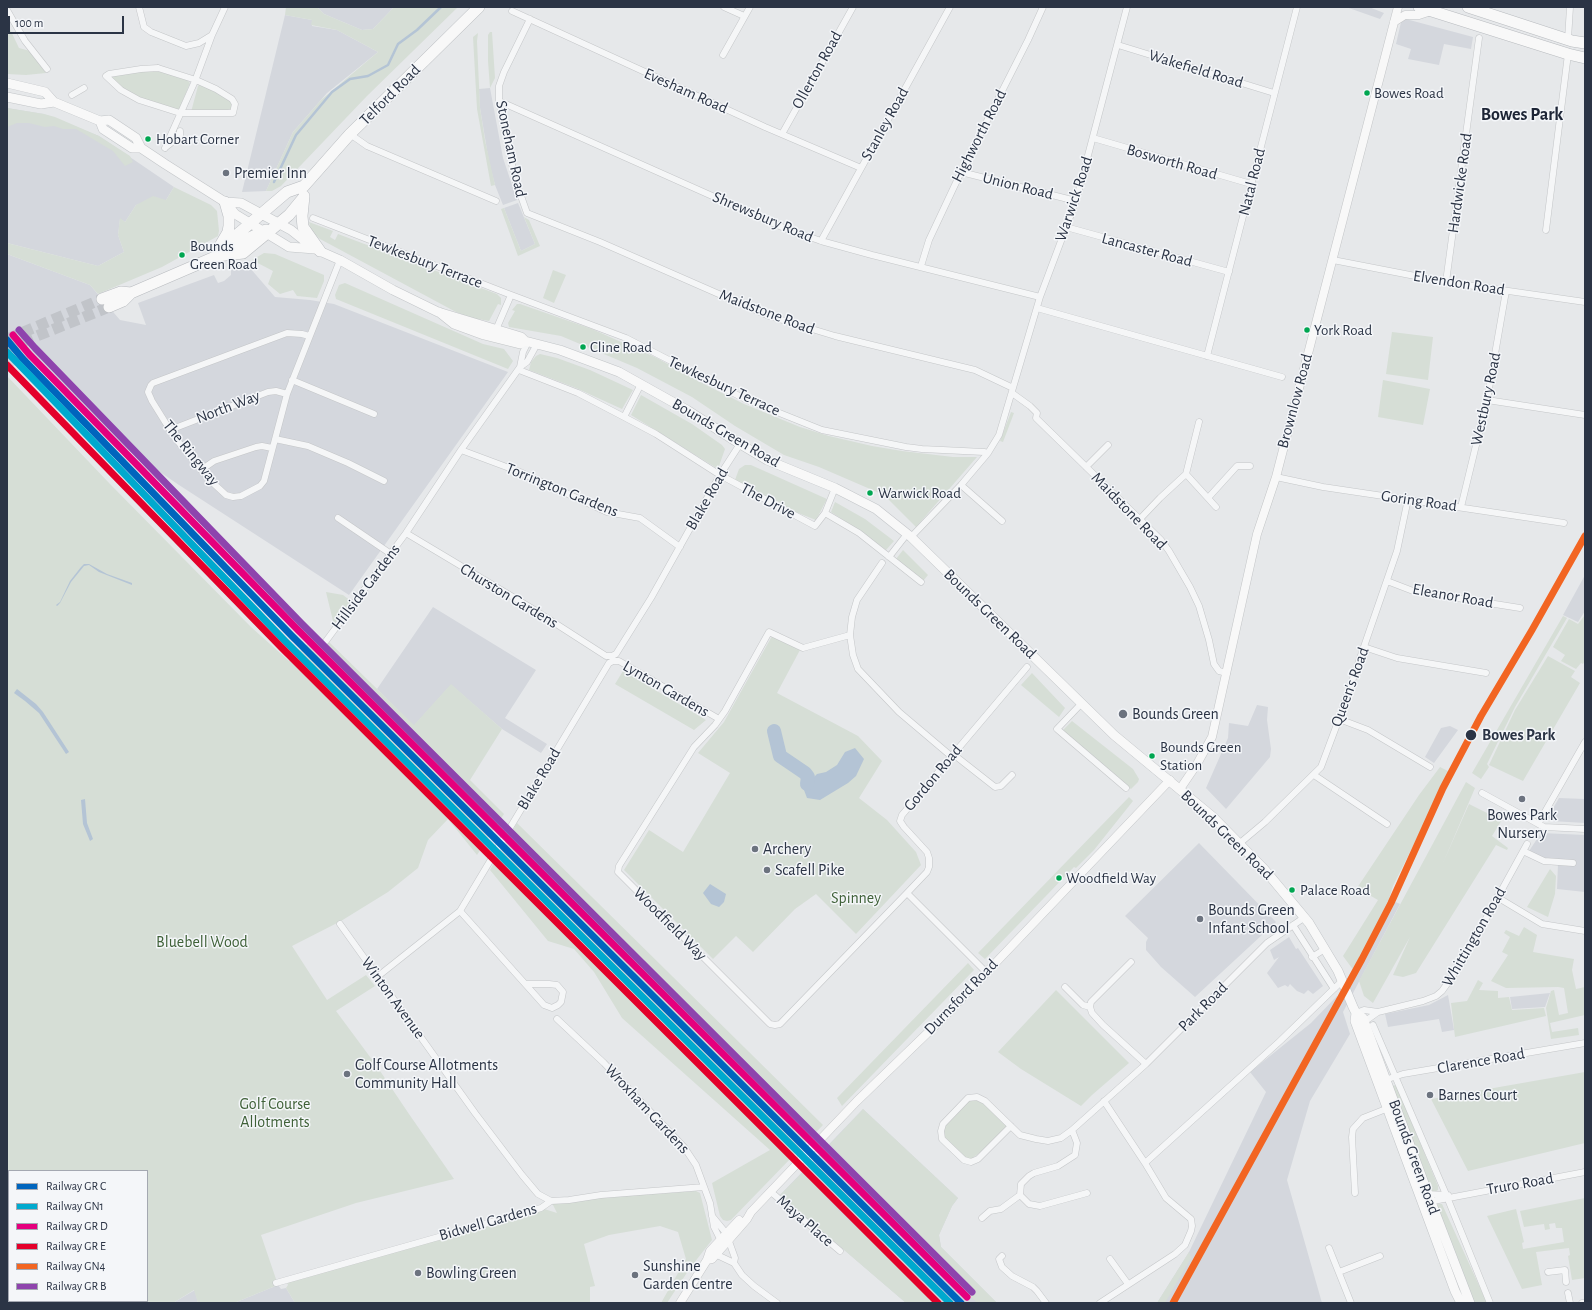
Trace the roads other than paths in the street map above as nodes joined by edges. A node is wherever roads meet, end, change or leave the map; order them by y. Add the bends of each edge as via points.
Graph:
1 (139, 7) edge
2 (225, 7) edge
3 (479, 7) edge
4 (724, 7) edge
5 (750, 7) edge
6 (853, 7) edge
7 (950, 7) edge
8 (1042, 7) edge
9 (1127, 7) edge
10 (1296, 7) edge
11 (1398, 7) edge
12 (1419, 7) edge
13 (1468, 7) edge
14 (1570, 7) edge
15 (7, 10) edge
16 (512, 11) dead end
17 (1431, 11) junction
18 (744, 16) junction
19 (530, 19) junction
20 (1394, 22) junction
21 (1480, 32) junction
22 (212, 35) junction
23 (1568, 39) junction
24 (1585, 43) edge
25 (1118, 45) junction
26 (1568, 54) junction
27 (723, 55) dead end
28 (1585, 58) edge
29 (47, 69) dead end
30 (196, 80) junction
31 (7, 83) edge
32 (84, 88) dead end
33 (1274, 93) junction
34 (72, 95) dead end
35 (7, 97) edge
36 (499, 101) junction
37 (54, 102) junction
38 (180, 114) junction
39 (180, 124) dead end
40 (180, 131) dead end
41 (350, 134) junction
42 (782, 134) junction
43 (1093, 138) junction
44 (860, 168) junction
45 (961, 172) junction
46 (1251, 184) junction
47 (304, 186) junction
48 (304, 198) junction
49 (496, 201) dead end
50 (1076, 201) junction
51 (225, 202) junction
52 (527, 213) joint
53 (262, 214) junction
54 (314, 218) dead end
55 (252, 223) junction
56 (279, 224) junction
57 (1066, 227) junction
58 (1546, 230) dead end
59 (265, 232) junction
60 (821, 241) junction
61 (318, 250) junction
62 (219, 252) junction
63 (340, 260) junction
64 (1333, 260) junction
65 (921, 266) junction
66 (1229, 272) junction
67 (1446, 282) junction
68 (1506, 291) junction
69 (512, 295) junction
70 (1040, 297) junction
71 (1585, 302) edge
72 (106, 303) tunnel mouth
73 (1037, 308) junction
74 (494, 334) junction
75 (309, 336) junction
76 (530, 342) junction
77 (1207, 356) junction
78 (520, 368) junction
79 (1282, 377) dead end
80 (292, 380) junction
81 (641, 384) junction
82 (1012, 390) junction
83 (287, 394) junction
84 (1488, 400) junction
85 (374, 414) dead end
86 (1585, 415) edge
87 (624, 417) junction
88 (1200, 422) dead end
89 (170, 430) junction
90 (275, 439) junction
91 (740, 444) junction
92 (1108, 445) dead end
93 (272, 448) junction
94 (461, 450) junction
95 (988, 453) junction
96 (1250, 466) dead end
97 (1086, 467) junction
98 (202, 470) junction
99 (1186, 474) junction
100 (720, 475) junction
101 (1276, 476) junction
102 (384, 481) dead end
103 (961, 485) junction
104 (835, 488) junction
105 (1208, 498) junction
106 (1408, 500) junction
107 (1216, 507) dead end
108 (1461, 507) junction
109 (826, 513) junction
110 (338, 518) dead end
111 (1139, 520) junction
112 (1002, 521) dead end
113 (1564, 523) dead end
114 (406, 533) junction
115 (909, 535) junction
116 (680, 547) junction
117 (391, 554) junction
118 (889, 556) junction
119 (882, 563) dead end
120 (1387, 581) junction
121 (921, 582) dead end
122 (1520, 608) dead end
123 (850, 635) junction
124 (326, 641) dead end
125 (1364, 647) junction
126 (612, 658) junction
127 (1026, 667) dead end
128 (1226, 673) junction
129 (1486, 673) dead end
130 (1081, 704) junction
131 (719, 719) junction
132 (1339, 719) junction
133 (1585, 742) edge
134 (952, 755) junction
135 (1430, 767) dead end
136 (1012, 775) dead end
137 (1314, 775) junction
138 (1170, 780) junction
139 (1126, 788) dead end
140 (1180, 789) junction
141 (1482, 793) dead end
142 (1387, 824) dead end
143 (1538, 824) junction
144 (1585, 829) edge
145 (1240, 843) junction
146 (1527, 844) dead end
147 (1523, 851) junction
148 (1573, 863) dead end
149 (906, 892) junction
150 (1497, 896) junction
151 (460, 911) junction
152 (1304, 917) junction
153 (340, 924) dead end
154 (1293, 925) junction
155 (1585, 931) edge
156 (1326, 949) junction
157 (1312, 957) junction
158 (1131, 962) dead end
159 (986, 972) junction
160 (377, 977) junction
161 (1339, 982) junction
162 (526, 984) junction
163 (1065, 987) dead end
164 (1090, 1007) junction
165 (1355, 1010) junction
166 (1378, 1012) junction
167 (557, 1019) dead end
168 (1369, 1024) junction
169 (1585, 1043) edge
170 (1146, 1064) junction
171 (1395, 1076) junction
172 (1382, 1081) junction
173 (1104, 1102) junction
174 (1391, 1107) junction
175 (1011, 1126) junction
176 (1072, 1130) junction
177 (1145, 1163) junction
178 (1585, 1172) edge
179 (704, 1187) junction
180 (770, 1192) junction
181 (1087, 1193) dead end
182 (1355, 1193) dead end
183 (1020, 1195) junction
184 (1445, 1196) junction
185 (1425, 1198) junction
186 (551, 1201) junction
187 (982, 1218) dead end
188 (724, 1240) junction
189 (1329, 1248) dead end
190 (840, 1251) dead end
191 (715, 1254) junction
192 (1002, 1256) dead end
193 (1380, 1256) dead end
194 (1110, 1259) dead end
195 (707, 1260) junction
196 (734, 1263) junction
197 (1339, 1272) junction
198 (1548, 1272) dead end
199 (1566, 1282) dead end
200 (276, 1283) dead end
201 (1128, 1284) junction
202 (1568, 1293) dead end
203 (680, 1303) edge
204 (777, 1303) edge
205 (1046, 1303) edge
206 (1100, 1303) edge
207 (1351, 1303) edge
208 (1461, 1303) edge
209 (1470, 1303) edge
210 (1490, 1303) edge
211 (1570, 1303) edge

1 - 22 street via 144,26 151,32 186,46 199,43
2 - 22 street
3 - 41 highway, Telford Road
4 - 18 street
5 - 18 street
6 - 42 street, Ollerton Road
7 - 44 street, Stanley Road
8 - 45 street, Highworth Road
9 - 25 street, Warwick Road
10 - 33 street, Natal Road
11 - 20 main road, Brownlow Road
12 - 17 highway
13 - 23 highway
14 - 23 street
15 - 29 street via 25,41
16 - 19 street, Evesham Road
17 - 20 main road via 1419,15 1405,15
17 - 21 highway
18 - 27 street
19 - 36 street, Stoneham Road via 504,72 499,86
19 - 42 street, Evesham Road
20 - 64 main road, Brownlow Road
21 - 26 highway
21 - 67 street, Hardwicke Road
22 - 30 street
23 - 24 highway
25 - 33 street, Wakefield Road
25 - 43 street, Warwick Road
26 - 28 highway
26 - 58 street
30 - 38 street
30 - 38 street via 232,99 235,104 233,113
30 - 38 street via 158,68 141,68 106,76 121,90 139,100
31 - 37 main road via 45,92
32 - 34 street
33 - 46 street, Natal Road
35 - 37 main road via 41,104
36 - 52 street, Stoneham Road via 515,179
36 - 60 street, Shrewsbury Road via 784,228
37 - 51 main road via 100,121 109,120 136,138 141,148
38 - 39 street
38 - 40 street via 165,148 180,136
41 - 47 highway, Telford Road
41 - 49 street via 367,146
42 - 44 street, Evesham Road
43 - 46 street, Bosworth Road
43 - 50 street, Warwick Road
44 - 60 street, Stanley Road
45 - 50 street, Union Road
45 - 65 street, Highworth Road via 929,240
46 - 66 street, Natal Road
47 - 48 highway
47 - 53 highway, Telford Road via 287,192
48 - 56 highway
48 - 61 highway via 303,227
50 - 57 street, Warwick Road
51 - 53 main road, Bounds Green Road via 241,203
51 - 55 main road, Bounds Green Road via 235,214
51 - 62 highway via 229,226
52 - 82 street, Maidstone Road via 769,316 835,336 975,370
53 - 55 highway, Telford Road
53 - 56 main road, Bounds Green Road
54 - 69 street, Tewkesbury Terrace
55 - 59 main road, Bounds Green Road
55 - 62 highway, Telford Road
56 - 59 highway
56 - 61 main road, Bounds Green Road
57 - 66 street, Lancaster Road
57 - 70 street, Warwick Road
59 - 61 main road, Bounds Green Road via 289,247
59 - 62 highway via 246,238
60 - 65 street, Shrewsbury Road
61 - 63 main road, Bounds Green Road
62 - 72 highway via 131,293 123,301
63 - 74 main road, Bounds Green Road via 438,312 454,324
63 - 75 street, The Ringway
64 - 67 street, Elvendon Road
64 - 101 main road, Brownlow Road
65 - 70 street, Shrewsbury Road
66 - 77 street, Natal Road
67 - 68 street, Elvendon Road
68 - 71 street, Elvendon Road
68 - 84 street, Westbury Road
69 - 74 street
69 - 95 street, Tewkesbury Terrace via 626,338 747,400 822,430 922,450
70 - 73 street, Warwick Road
73 - 77 street
73 - 82 street, Warwick Road
74 - 76 main road, Bounds Green Road via 520,344
75 - 80 street, The Ringway
75 - 89 street, The Ringway via 287,333 153,382 148,392
76 - 78 street via 523,352
76 - 78 street via 527,362
76 - 81 main road, Bounds Green Road via 592,361
77 - 79 street
78 - 87 street, The Drive via 578,393
78 - 94 street
80 - 83 street, The Ringway
80 - 85 street
81 - 87 street
81 - 91 main road, Bounds Green Road
82 - 95 street, Warwick Road via 996,442
82 - 97 street, Maidstone Road via 1037,413 1036,418
83 - 89 street, North Way via 268,392
83 - 90 street, The Ringway
84 - 86 street
84 - 108 street, Westbury Road
87 - 100 street, The Drive
88 - 99 street
89 - 98 street, The Ringway
90 - 93 street, The Ringway
90 - 102 street via 308,446
91 - 100 street, Blake Road
91 - 104 main road, Bounds Green Road via 768,460
92 - 97 street
93 - 98 street via 256,447 214,461
93 - 98 street, The Ringway via 264,481 260,486 241,496 233,497 222,492
94 - 114 street
94 - 116 street, Torrington Gardens via 520,472 607,512 640,518
95 - 103 street
96 - 105 street via 1237,466
97 - 111 street, Maidstone Road
99 - 105 street
99 - 111 street
100 - 109 street, The Drive via 815,526
100 - 116 street, Blake Road
101 - 106 street, Goring Road via 1323,487
101 - 128 main road, Brownlow Road via 1257,534
103 - 112 street
103 - 115 street
104 - 109 street, The Drive
104 - 115 main road, Bounds Green Road via 876,509
105 - 107 street
106 - 108 street, Goring Road
106 - 120 street, Queen's Road via 1397,551
108 - 113 street, Goring Road
109 - 118 street
110 - 117 street
111 - 128 street, Maidstone Road via 1161,540 1178,566 1199,606 1214,664 1219,671
114 - 117 street, Hillside Gardens
114 - 126 street, Churston Gardens
115 - 118 street
115 - 130 main road, Bounds Green Road
116 - 126 street, Blake Road
117 - 124 street, Hillside Gardens
118 - 121 street
119 - 123 street via 857,600
120 - 122 street, Eleanor Road via 1413,590
120 - 125 street, Queen's Road
123 - 131 street, Woodfield Way via 803,648 769,632
123 - 134 street via 858,669 899,712
125 - 129 street via 1397,658
125 - 132 street, Queen's Road
126 - 131 street, Lynton Gardens
126 - 151 street, Blake Road
127 - 134 street, Gordon Road
128 - 140 main road, Brownlow Road via 1209,744
130 - 138 main road, Bounds Green Road via 1114,735
130 - 139 street via 1056,729
131 - 149 street, Woodfield Way via 694,747 619,866 618,872 770,1024 780,1024
132 - 135 street via 1368,730
132 - 137 street, Queen's Road via 1321,767
133 - 143 street
134 - 136 street via 995,787 1001,786
134 - 149 street, Gordon Road via 902,815 900,821 927,852 929,858 927,872
137 - 142 street
137 - 145 street, Queen's Road
138 - 140 main road, Bounds Green Road
138 - 159 main road, Durnsford Road
140 - 145 main road, Bounds Green Road
141 - 143 street
143 - 144 street via 1548,828
145 - 152 main road, Bounds Green Road
146 - 147 street, Whittington Road
147 - 148 street via 1544,861
147 - 150 street, Whittington Road
149 - 159 street
150 - 155 street via 1542,924
150 - 166 street, Whittington Road via 1461,964 1442,991 1423,1001
151 - 160 street, Blake Road
151 - 162 street
152 - 154 street, Park Road
152 - 156 main road, Bounds Green Road
153 - 160 street, Winton Avenue
154 - 157 street
154 - 170 street, Park Road via 1267,943
156 - 157 street
156 - 161 main road, Bounds Green Road
157 - 161 street
158 - 164 street via 1091,1002
159 - 180 main road, Durnsford Road
160 - 186 street, Winton Avenue via 522,1175 538,1194
161 - 165 main road, Bounds Green Road
161 - 177 street via 1286,1036
162 - 162 street via 557,985 562,992 561,1002 552,1008 544,1005
163 - 164 street via 1083,1005
164 - 170 street via 1092,1014
165 - 166 street, Whittington Road
165 - 168 main road, Bounds Green Road
165 - 172 main road, Bounds Green Road via 1355,1021
166 - 168 street, Whittington Road
167 - 179 street, Wroxham Gardens via 604,1063 684,1146 696,1165
168 - 171 street
168 - 172 main road, Bounds Green Road
169 - 171 street, Clarence Road
170 - 173 street, Park Road
171 - 172 street, Clarence Road
171 - 184 street
172 - 174 main road, Bounds Green Road
173 - 176 street, Park Road
173 - 177 street
174 - 182 street via 1363,1118 1354,1129 1352,1137
174 - 185 main road, Bounds Green Road
175 - 175 street via 985,1101 977,1097 968,1098 943,1124 941,1131 942,1138 964,1160 971,1162 978,1159
175 - 176 street, Park Road via 1020,1135 1048,1141 1061,1138
176 - 183 street via 1077,1143 1074,1155 1058,1166 1034,1172 1021,1184
177 - 201 street via 1166,1198 1191,1219 1192,1226 1185,1245
178 - 184 street, Truro Road
179 - 186 street, Bidwell Gardens
179 - 188 street, Wroxham Gardens via 714,1227
180 - 188 main road, Durnsford Road via 751,1212 746,1213
180 - 190 street, Maya Place
181 - 183 street via 1040,1206 1029,1204
183 - 187 street via 1001,1209 990,1211
184 - 185 street, Truro Road
184 - 210 street
185 - 208 main road, Bounds Green Road
185 - 209 main road, Bounds Green Road
186 - 200 street, Bidwell Gardens via 541,1208
188 - 191 main road, Durnsford Road
188 - 195 main road, Durnsford Road via 710,1251
188 - 196 street, Wroxham Gardens via 735,1258
189 - 197 street
191 - 195 main road, Durnsford Road via 712,1259
191 - 196 street
192 - 205 street via 999,1259 1002,1267 1012,1276 1033,1287
193 - 197 street
194 - 201 street
195 - 203 main road, Durnsford Road
196 - 204 street via 742,1275
197 - 207 street
198 - 199 street via 1565,1270
201 - 206 street
202 - 211 street

